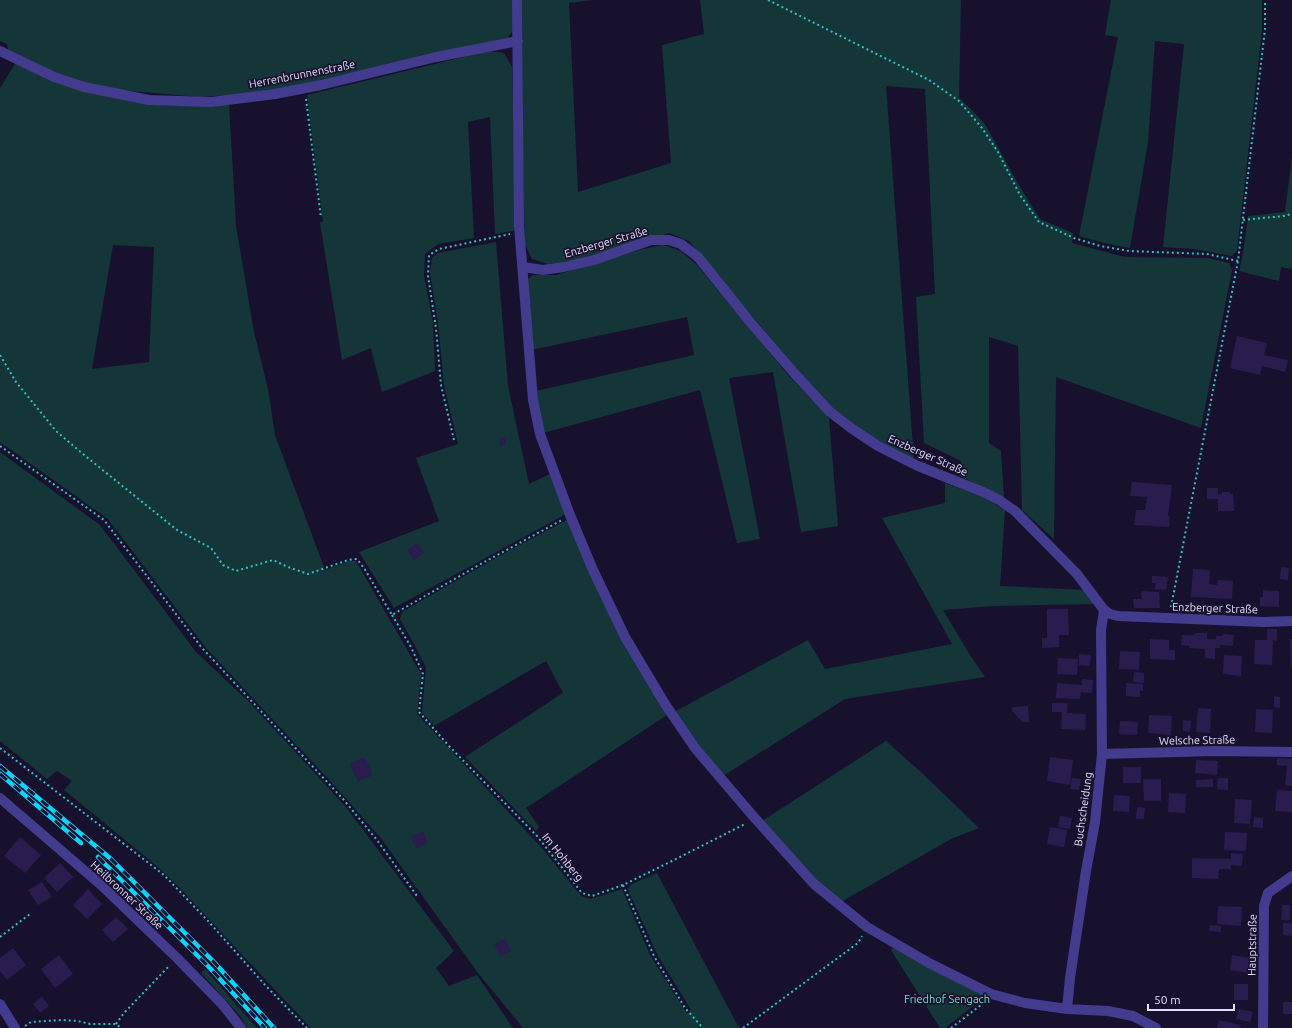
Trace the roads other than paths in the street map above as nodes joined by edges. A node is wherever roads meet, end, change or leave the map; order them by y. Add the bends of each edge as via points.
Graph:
1 (517, 0) edge
2 (518, 41) junction
3 (0, 51) edge
4 (523, 267) junction
5 (1104, 610) junction
6 (1292, 621) edge
7 (1292, 752) edge
8 (1102, 754) junction
9 (0, 798) edge
10 (1292, 876) edge
11 (0, 1004) edge
12 (1067, 1010) junction
13 (230, 1016) junction
14 (15, 1028) edge
15 (232, 1028) edge
16 (241, 1028) edge
17 (1156, 1028) edge
18 (1263, 1028) edge

1 - 2 street
2 - 3 street, Herrenbrunnenstraße via 275,94 212,102 149,100 84,87 54,77
2 - 4 street via 519,233
4 - 5 street, Enzberger Straße via 543,270 564,267 594,260 651,240 669,240 681,244 698,257 829,411 878,446 918,466 983,492 1016,511 1077,574
4 - 12 street via 533,400 540,434 593,570 626,637 665,704 695,748 814,884 867,927 929,963 991,994 1025,1004
5 - 6 street, Enzberger Straße via 1118,616
5 - 8 street, Buchscheidung via 1101,630
7 - 8 street, Welsche Straße
8 - 12 street, Buchscheidung
9 - 13 street, Heilbronner Straße via 100,884 177,958
10 - 18 street, Hauptstraße via 1268,893 1264,906
11 - 14 street
12 - 17 street via 1108,1011 1133,1016
13 - 15 street, Heilbronner Straße
13 - 16 street, Heilbronner Straße

